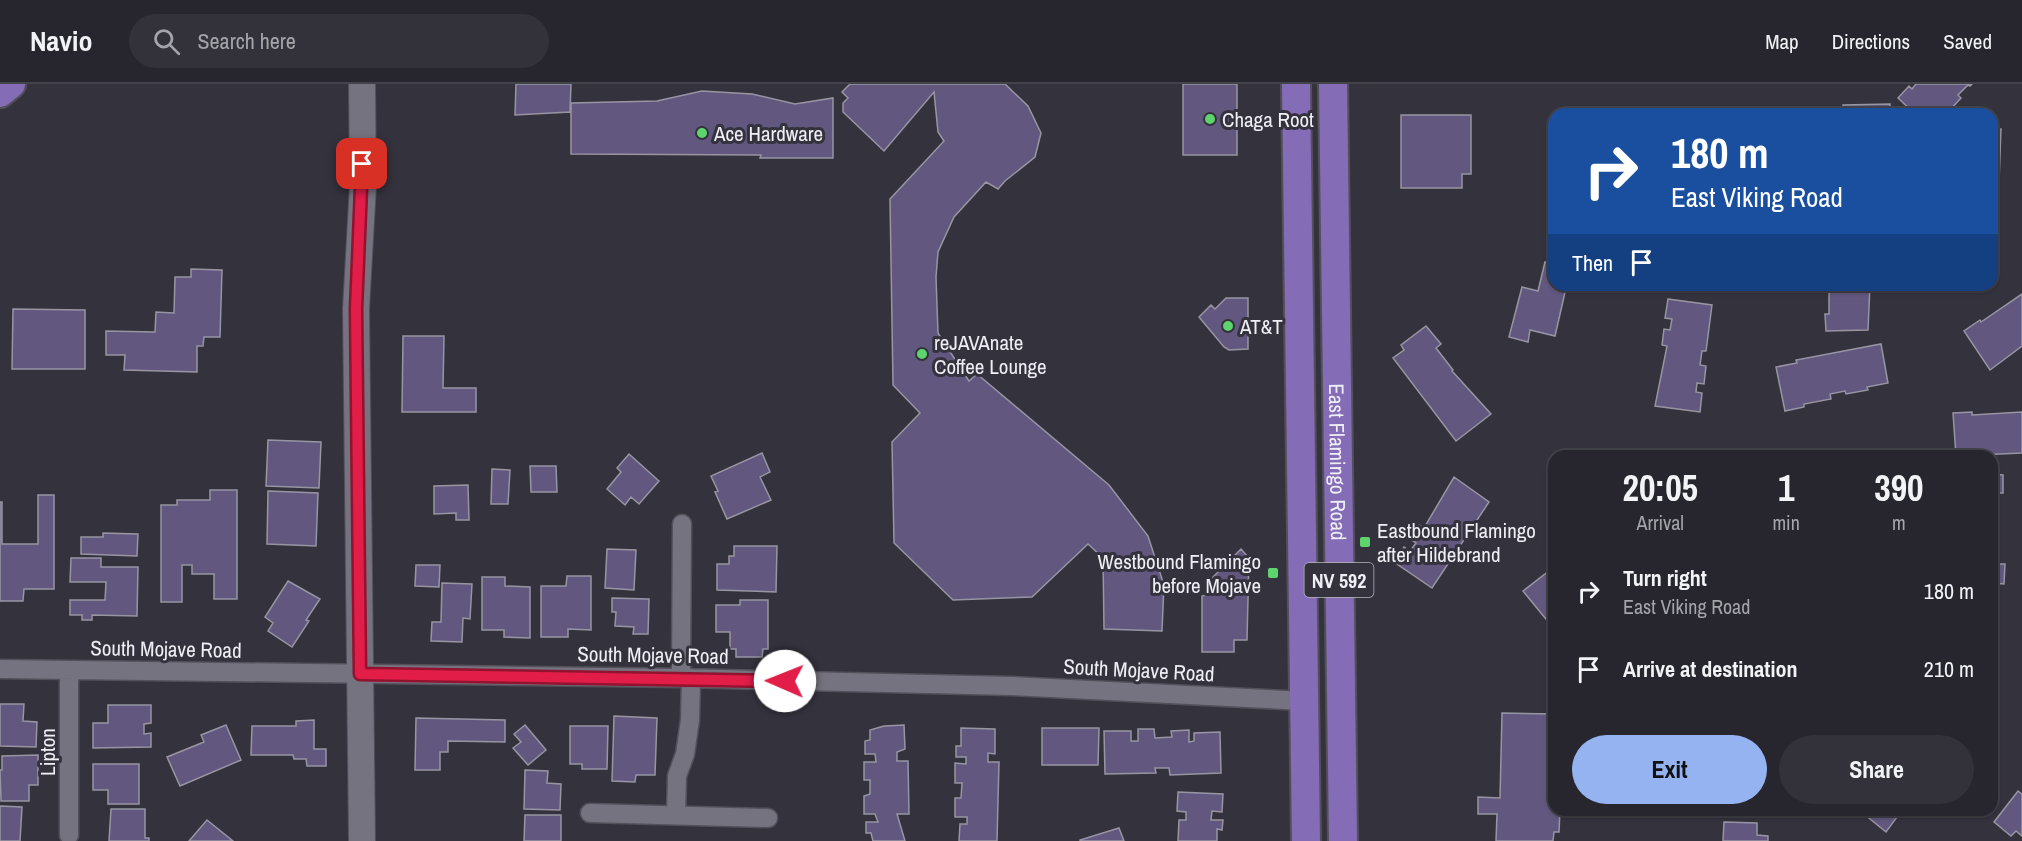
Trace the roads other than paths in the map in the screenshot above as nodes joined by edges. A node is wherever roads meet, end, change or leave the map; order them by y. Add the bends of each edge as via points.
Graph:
1 (10, 84) edge
2 (362, 84) edge
3 (1296, 84) edge
4 (1306, 84) edge
5 (1333, 84) edge
6 (0, 93) edge
7 (1335, 200) junction
8 (1298, 213) junction
9 (1336, 320) junction
10 (682, 524) dead end
11 (1302, 578) junction
12 (0, 669) edge
13 (69, 670) junction
14 (360, 674) junction
15 (686, 678) junction
16 (1342, 679) junction
17 (1304, 702) junction
18 (1343, 793) junction
19 (590, 813) dead end
20 (676, 815) junction
21 (768, 818) dead end
22 (69, 835) dead end
23 (362, 841) edge
24 (1306, 841) edge
25 (1343, 841) edge

1 - 6 main road
2 - 14 street via 363,184 356,309
3 - 8 main road, East Flamingo Road / NV 592
4 - 7 main road via 1314,93 1317,176 1325,192
5 - 7 main road, East Flamingo Road / NV 592
7 - 9 main road, East Flamingo Road / NV 592
8 - 9 main road via 1307,213 1317,223 1320,303
8 - 11 main road, East Flamingo Road / NV 592
9 - 16 main road, East Flamingo Road / NV 592
10 - 15 street
11 - 16 main road via 1323,614 1327,662
11 - 17 main road, East Flamingo Road / NV 592
12 - 13 street, South Mojave Road
13 - 14 street, South Mojave Road
13 - 22 street, Lipton
14 - 15 street, South Mojave Road
14 - 23 street
15 - 17 street, South Mojave Road via 1011,686
15 - 20 street via 690,720 677,776
16 - 18 main road, East Flamingo Road / NV 592
17 - 18 main road via 1318,719 1323,765
17 - 24 main road, East Flamingo Road / NV 592
18 - 25 main road, East Flamingo Road / NV 592
19 - 20 street
20 - 21 street

